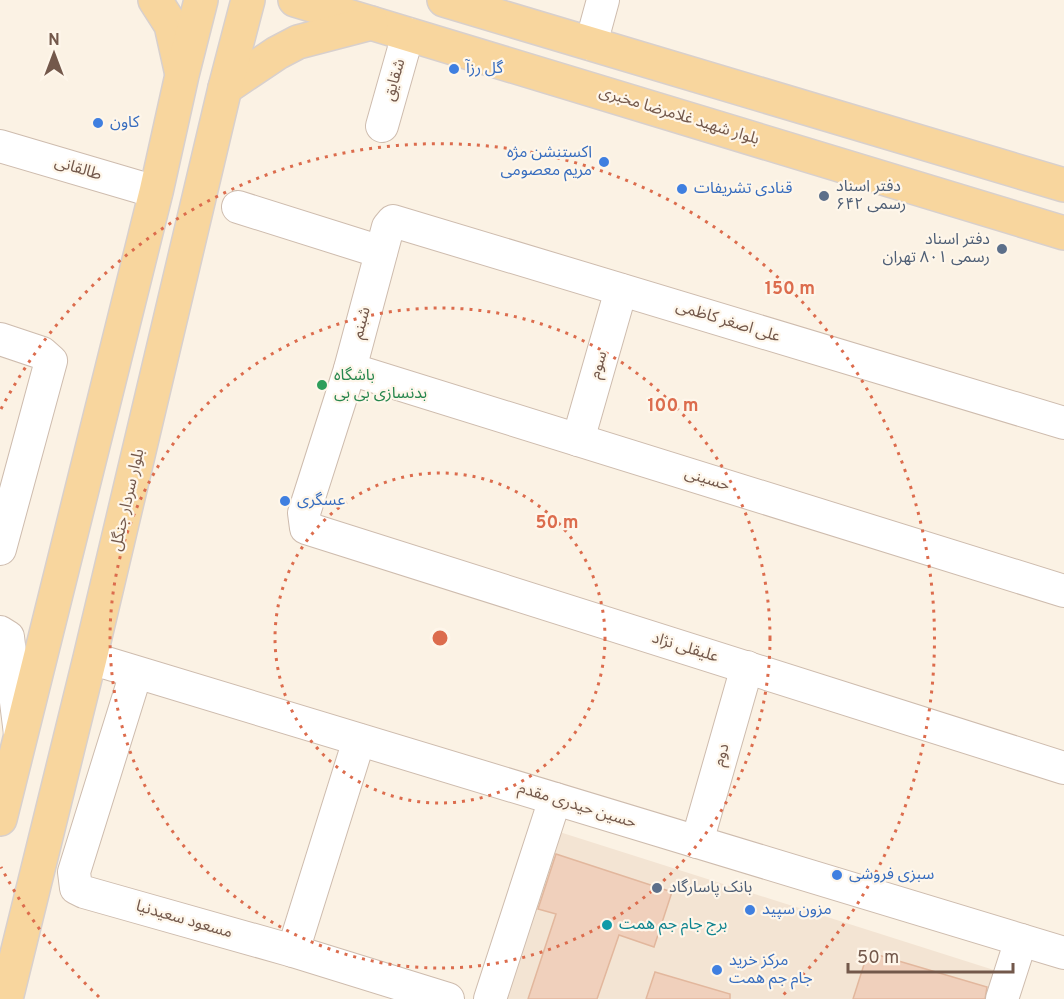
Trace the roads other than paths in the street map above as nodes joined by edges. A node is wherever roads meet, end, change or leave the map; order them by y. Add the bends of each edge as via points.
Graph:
1 (154, 0) edge
2 (201, 0) edge
3 (248, 0) edge
4 (295, 0) edge
5 (444, 0) edge
6 (603, 0) edge
7 (370, 23) junction
8 (408, 34) junction
9 (591, 44) junction
10 (182, 75) junction
11 (225, 88) junction
12 (382, 126) dead end
13 (0, 146) edge
14 (1064, 185) edge
15 (156, 192) junction
16 (238, 207) dead end
17 (393, 221) joint
18 (1064, 233) edge
19 (381, 252) junction
20 (621, 290) junction
21 (0, 339) edge
22 (350, 369) junction
23 (1064, 423) edge
24 (578, 440) junction
25 (5, 510) edge
26 (306, 528) joint
27 (0, 549) edge
28 (1064, 591) edge
29 (0, 632) edge
30 (90, 658) junction
31 (747, 668) junction
32 (136, 673) junction
33 (20, 738) junction
34 (359, 740) junction
35 (1064, 768) edge
36 (555, 799) junction
37 (0, 819) edge
38 (697, 842) junction
39 (1021, 940) junction
40 (293, 951) junction
41 (1064, 953) edge
42 (6, 999) edge
43 (448, 999) edge
44 (490, 999) edge
45 (1002, 999) edge

1 - 10 main road via 171,25
2 - 10 main road
3 - 11 main road, بلوار سردار جنگل
4 - 7 main road, بلوار شهید غلامرضا مخبری
5 - 9 main road
6 - 9 street
7 - 8 main road, بلوار شهید غلامرضا مخبری
7 - 11 main road via 298,42
8 - 12 street, شقایق
8 - 18 main road, بلوار شهید غلامرضا مخبری
9 - 14 main road
10 - 15 main road
11 - 30 main road, بلوار سردار جنگل
13 - 15 street, طالقانی
15 - 33 main road
16 - 19 street
17 - 19 street, شبنم
17 - 20 street, علی اصغر کاظمی
19 - 22 street, شبنم
20 - 23 street, علی اصغر کاظمی
20 - 24 street, سوم
21 - 25 street via 42,353 51,361
22 - 24 street, حسینی
22 - 26 street, شبنم via 304,513
24 - 28 street, حسینی
25 - 27 street
26 - 31 street, علیقلی نژاد
29 - 33 street via 8,637
30 - 32 street, حسین حیدری مقدم
30 - 42 main road, بلوار سردار جنگل
31 - 35 street, علیقلی نژاد
31 - 38 street, دوم
32 - 34 street, حسین حیدری مقدم
32 - 40 street, مسعود سعیدنیا via 75,872 76,888
33 - 37 main road
34 - 36 street, حسین حیدری مقدم
34 - 40 street
36 - 38 street, حسین حیدری مقدم
36 - 44 street
38 - 39 street, حسین حیدری مقدم
39 - 41 street, حسین حیدری مقدم
39 - 45 street
40 - 43 street, مسعود سعیدنیا

